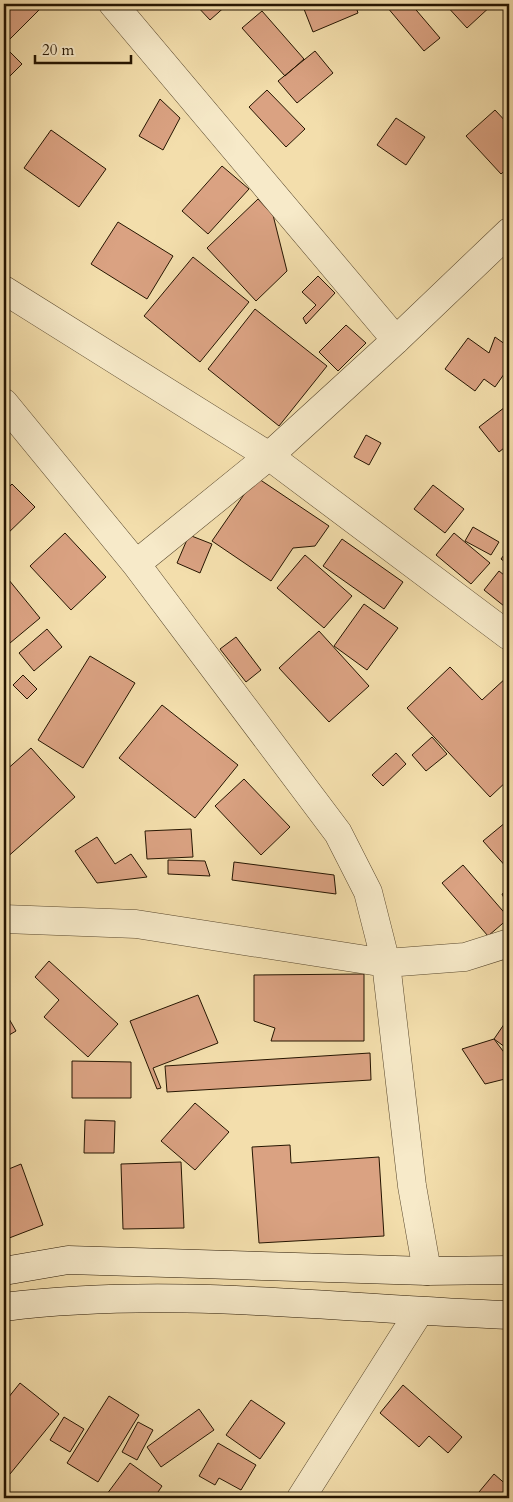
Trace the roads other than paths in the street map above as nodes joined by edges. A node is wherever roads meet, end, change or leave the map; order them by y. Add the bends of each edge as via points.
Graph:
1 (114, 4) edge
2 (509, 232) edge
3 (4, 290) edge
4 (396, 340) junction
5 (4, 403) edge
6 (269, 456) junction
7 (136, 564) junction
8 (509, 636) edge
9 (4, 919) edge
10 (509, 943) edge
11 (386, 963) junction
12 (427, 1270) junction
13 (509, 1270) edge
14 (4, 1271) edge
15 (4, 1307) edge
16 (419, 1312) junction
17 (509, 1315) edge
18 (301, 1498) edge

1 - 4 street
2 - 4 street
3 - 6 street
4 - 6 street
5 - 7 street
6 - 7 street
6 - 8 street
7 - 11 street via 338,833 368,892
9 - 11 street via 136,924
10 - 11 street via 465,957
11 - 12 street via 412,1186
12 - 13 street
12 - 14 street via 68,1260
15 - 16 street via 172,1297
16 - 17 street
16 - 18 street

